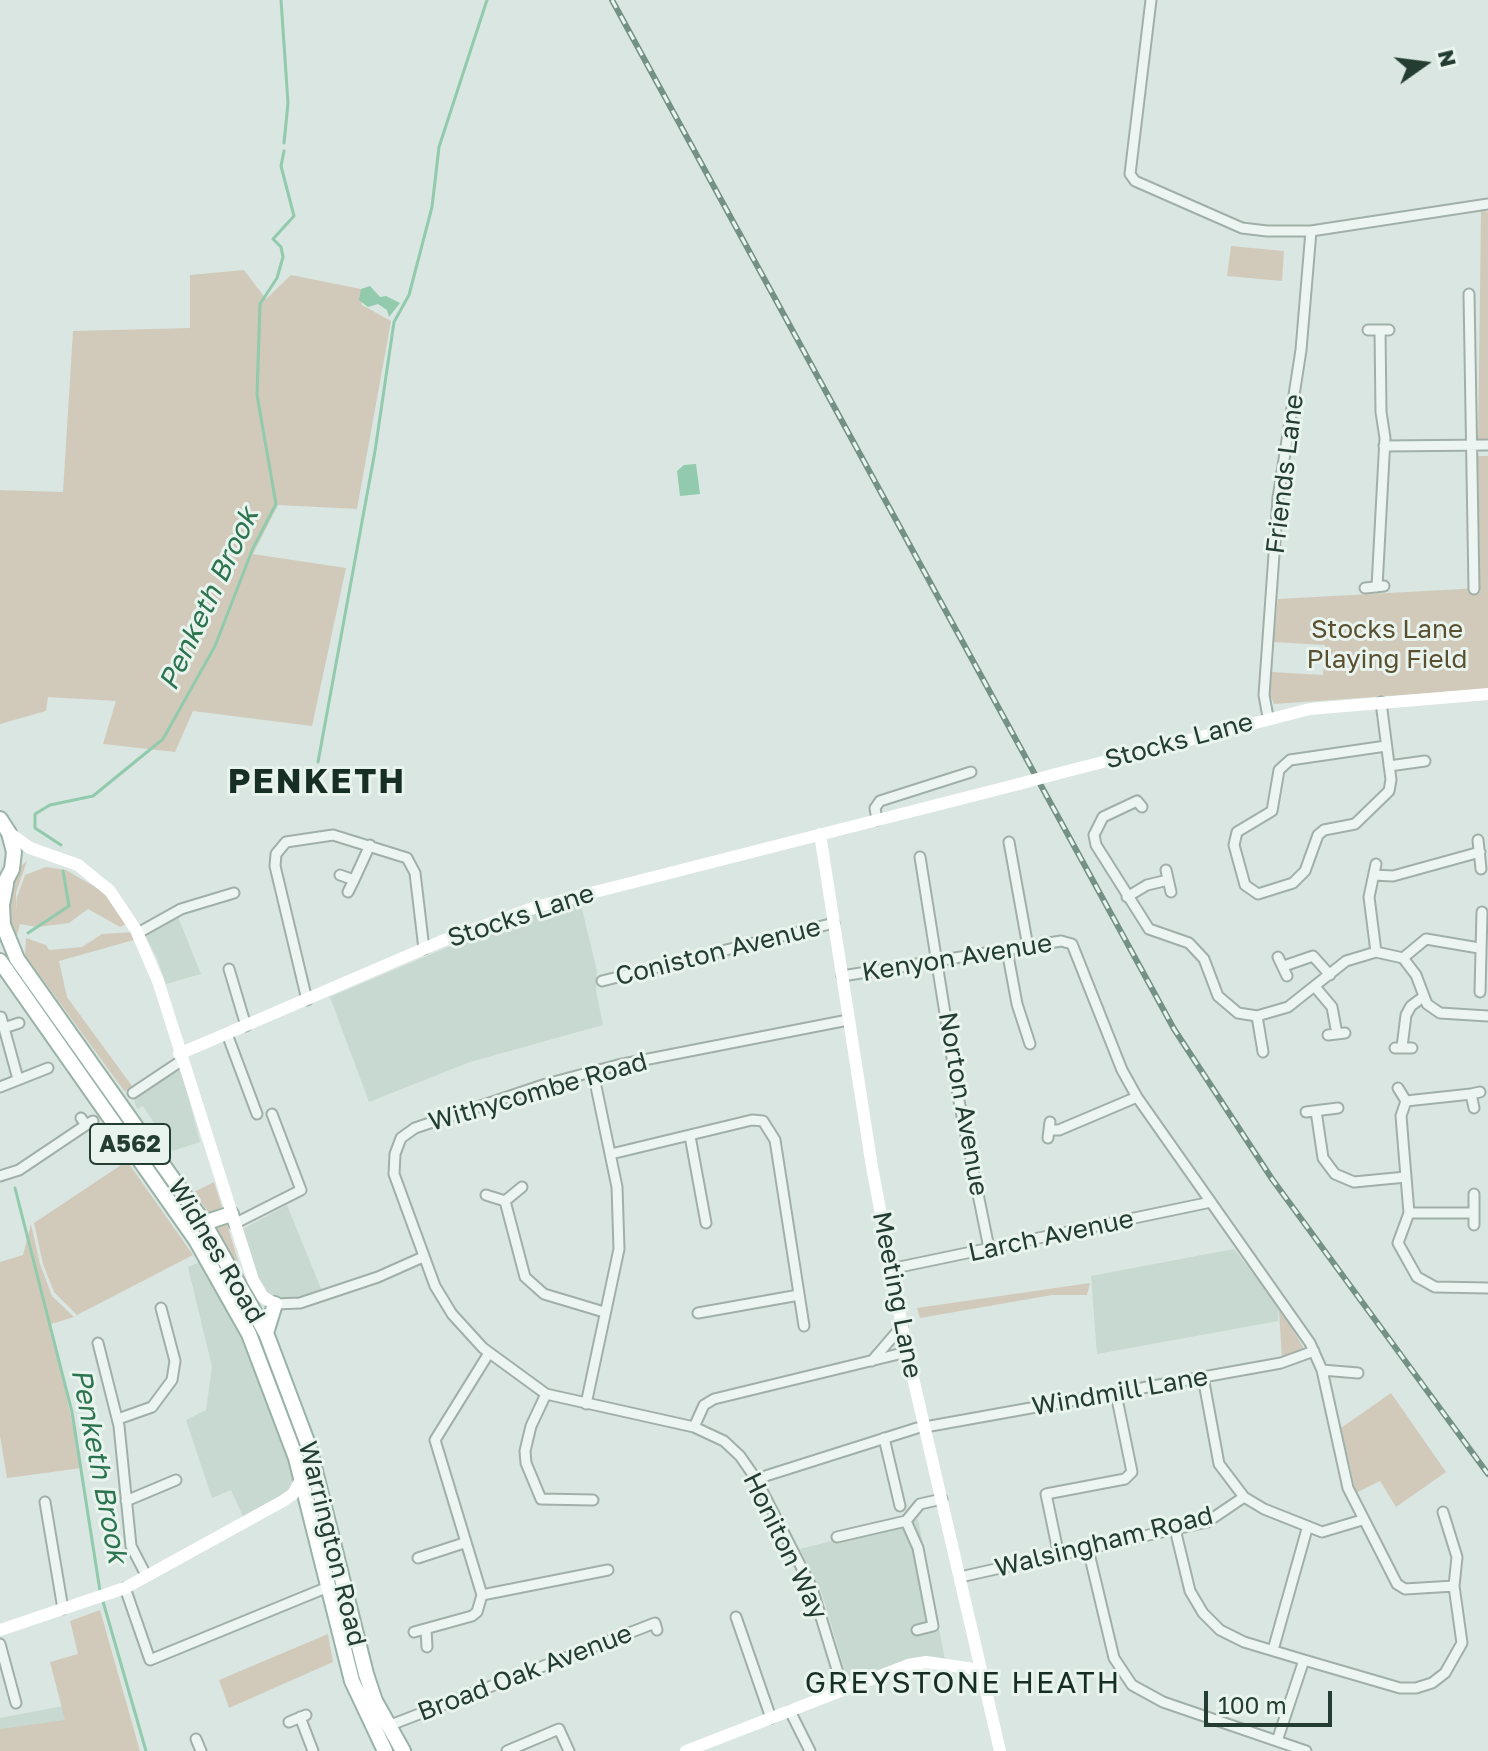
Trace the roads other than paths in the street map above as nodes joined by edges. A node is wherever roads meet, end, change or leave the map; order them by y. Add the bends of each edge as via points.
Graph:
1 (1151, 0) edge
2 (1488, 204) edge
3 (1311, 231) junction
4 (1469, 294) dead end
5 (1368, 330) dead end
6 (1473, 445) junction
7 (1488, 445) edge
8 (1384, 446) junction
9 (1365, 588) dead end
10 (1474, 589) dead end
11 (1488, 694) edge
12 (1381, 702) junction
13 (1268, 717) junction
14 (1386, 746) junction
15 (1425, 761) dead end
16 (1389, 766) junction
17 (973, 769) dead end
18 (1142, 807) dead end
19 (0, 819) edge
20 (877, 820) junction
21 (9, 833) junction
22 (820, 834) junction
23 (1478, 840) dead end
24 (1009, 842) dead end
25 (370, 845) junction
26 (41, 852) junction
27 (1480, 852) junction
28 (920, 857) dead end
29 (12, 869) junction
30 (1481, 869) dead end
31 (340, 875) dead end
32 (354, 880) junction
33 (3, 888) edge
34 (348, 892) dead end
35 (1171, 892) dead end
36 (234, 893) dead end
37 (1127, 897) junction
38 (1482, 912) dead end
39 (834, 923) junction
40 (138, 933) junction
41 (1028, 947) junction
42 (1479, 948) junction
43 (424, 949) junction
44 (1007, 950) junction
45 (1376, 952) junction
46 (1403, 958) junction
47 (937, 960) junction
48 (0, 961) edge
49 (1283, 966) dead end
50 (230, 969) dead end
51 (1330, 975) junction
52 (842, 976) junction
53 (602, 981) dead end
54 (1316, 988) junction
55 (1480, 992) dead end
56 (1423, 997) junction
57 (307, 1000) junction
58 (1257, 1016) junction
59 (1488, 1016) edge
60 (1, 1017) edge
61 (848, 1020) junction
62 (19, 1023) dead end
63 (246, 1026) junction
64 (4, 1028) junction
65 (227, 1034) junction
66 (1337, 1034) dead end
67 (1029, 1045) dead end
68 (1403, 1048) dead end
69 (1263, 1052) dead end
70 (180, 1058) junction
71 (48, 1068) dead end
72 (593, 1072) junction
73 (18, 1079) junction
74 (0, 1087) edge
75 (1398, 1088) dead end
76 (133, 1093) dead end
77 (1137, 1097) junction
78 (1406, 1101) junction
79 (1338, 1108) dead end
80 (1474, 1108) dead end
81 (257, 1114) dead end
82 (272, 1114) dead end
83 (87, 1121) dead end
84 (1049, 1130) dead end
85 (690, 1136) junction
86 (611, 1154) junction
87 (0, 1176) edge
88 (1406, 1177) junction
89 (522, 1187) dead end
90 (1474, 1194) dead end
91 (486, 1195) dead end
92 (505, 1201) junction
93 (1211, 1202) junction
94 (1409, 1213) junction
95 (1474, 1213) junction
96 (233, 1219) junction
97 (204, 1223) junction
98 (706, 1223) dead end
99 (1474, 1225) dead end
100 (989, 1248) junction
101 (423, 1257) junction
102 (890, 1269) junction
103 (1488, 1288) edge
104 (799, 1295) junction
105 (275, 1304) junction
106 (161, 1308) dead end
107 (604, 1312) junction
108 (698, 1313) dead end
109 (804, 1326) dead end
110 (902, 1326) junction
111 (266, 1333) junction
112 (249, 1334) joint
113 (98, 1343) dead end
114 (1314, 1351) junction
115 (907, 1352) junction
116 (489, 1353) junction
117 (872, 1361) junction
118 (1322, 1370) junction
119 (1358, 1373) dead end
120 (1203, 1377) junction
121 (546, 1394) junction
122 (1116, 1394) junction
123 (586, 1404) junction
124 (118, 1419) junction
125 (694, 1427) junction
126 (921, 1428) junction
127 (884, 1438) junction
128 (302, 1478) junction
129 (756, 1479) junction
130 (176, 1480) dead end
131 (319, 1481) junction
132 (1046, 1494) junction
133 (1032, 1496) dead end
134 (1244, 1497) junction
135 (942, 1499) junction
136 (593, 1500) dead end
137 (126, 1501) junction
138 (283, 1501) junction
139 (308, 1501) junction
140 (45, 1502) dead end
141 (900, 1506) dead end
142 (1443, 1512) dead end
143 (1362, 1520) junction
144 (906, 1521) junction
145 (1175, 1529) junction
146 (1307, 1529) junction
147 (837, 1537) dead end
148 (464, 1543) junction
149 (1088, 1549) junction
150 (1059, 1556) junction
151 (418, 1558) dead end
152 (608, 1570) dead end
153 (146, 1575) junction
154 (960, 1577) junction
155 (1454, 1586) junction
156 (328, 1587) junction
157 (125, 1588) junction
158 (482, 1595) junction
159 (63, 1609) junction
160 (736, 1617) dead end
161 (933, 1626) junction
162 (426, 1629) junction
163 (0, 1630) edge
164 (657, 1630) dead end
165 (917, 1630) dead end
166 (414, 1632) dead end
167 (935, 1637) dead end
168 (0, 1644) edge
169 (427, 1647) dead end
170 (1273, 1650) junction
171 (1304, 1660) junction
172 (981, 1670) junction
173 (843, 1689) junction
174 (16, 1703) dead end
175 (790, 1711) junction
176 (771, 1718) junction
177 (289, 1722) dead end
178 (388, 1726) junction
179 (196, 1739) dead end
180 (1277, 1741) junction
181 (201, 1751) edge
182 (313, 1751) edge
183 (385, 1751) edge
184 (403, 1751) edge
185 (507, 1751) edge
186 (569, 1751) edge
187 (686, 1751) edge
188 (810, 1751) edge
189 (1001, 1751) edge
190 (1306, 1751) edge

1 - 3 street via 1130,174 1135,181 1242,228
2 - 3 street
3 - 13 street, Friends Lane via 1301,350 1278,498 1264,695
4 - 6 street
5 - 8 street via 1385,330
6 - 7 street
6 - 8 street
6 - 10 street
8 - 9 street via 1380,586
11 - 12 street, Stocks Lane
12 - 13 street, Stocks Lane
12 - 14 street
13 - 20 street, Stocks Lane, bridge
14 - 16 street
14 - 16 street via 1290,760 1279,770 1272,811 1237,832 1234,845 1245,885 1258,894 1293,883 1305,871 1318,835 1355,824 1389,791
15 - 16 street
17 - 20 street via 880,801
18 - 37 street via 1137,801 1103,817 1094,835
19 - 21 main road, A562
20 - 22 street, Stocks Lane
21 - 26 street
21 - 29 main road, A562
22 - 39 street, Meeting Lane
22 - 43 street, Stocks Lane via 546,904
23 - 27 street
24 - 41 street
25 - 32 street
25 - 43 street via 411,861
25 - 57 street via 317,834 286,842 276,854
26 - 29 street
26 - 40 street via 78,865 96,879
27 - 30 street
27 - 45 street via 1393,876 1375,869 1369,897
28 - 47 street, Norton Avenue
29 - 33 main road, A562
31 - 32 street
32 - 34 street
33 - 97 main road, Widnes Road / A562 via 3,925 17,959
35 - 37 street via 1167,875
36 - 40 street via 181,909
37 - 58 street via 1149,929 1197,951 1225,1005
38 - 42 street
39 - 52 street, Meeting Lane
39 - 53 street, Coniston Avenue
40 - 70 street via 153,965
41 - 44 street, Kenyon Avenue
41 - 77 street, Kenyon Avenue via 1072,944
42 - 46 street via 1426,939
42 - 55 street
43 - 57 street, Stocks Lane
44 - 47 street, Kenyon Avenue
44 - 67 street
45 - 46 street
45 - 51 street via 1346,961
46 - 56 street
47 - 52 street, Kenyon Avenue
47 - 100 street, Norton Avenue
48 - 112 main road, Widnes Road / A562 via 196,1240
49 - 51 street via 1313,956
50 - 63 street
51 - 54 street
52 - 61 street, Meeting Lane
54 - 58 street via 1288,1007
54 - 66 street via 1332,1007
56 - 59 street via 1440,1013
56 - 68 street via 1406,1015
57 - 63 street, Stocks Lane
58 - 69 street
60 - 64 street
61 - 72 street, Withycombe Road
61 - 102 street, Meeting Lane
62 - 64 street
63 - 65 street, Stocks Lane
64 - 73 street
65 - 70 street, Stocks Lane
65 - 81 street
70 - 76 street
70 - 96 street
71 - 73 street
72 - 86 street
72 - 101 street, Withycombe Road via 430,1123 401,1138 394,1174
73 - 74 street
75 - 78 street
77 - 84 street
77 - 93 street
78 - 80 street via 1475,1093
78 - 88 street via 1401,1116
79 - 88 street via 1311,1111 1323,1158 1335,1174 1354,1182
82 - 96 street via 301,1190
83 - 87 street via 19,1170
85 - 86 street
85 - 98 street
85 - 104 street via 752,1120 763,1121 770,1129
86 - 107 street via 619,1249
88 - 94 street
89 - 92 street
90 - 95 street
91 - 92 street
92 - 107 street via 525,1277 544,1294
93 - 100 street, Larch Avenue
93 - 114 street
94 - 95 street
94 - 103 street via 1398,1243 1417,1277 1435,1287
95 - 99 street
96 - 97 main road
96 - 105 street via 253,1280 263,1297
97 - 111 main road, Widnes Road / A562
100 - 102 street, Larch Avenue
101 - 105 street via 300,1303
101 - 116 street via 452,1314
102 - 110 street, Meeting Lane
104 - 108 street
104 - 109 street
105 - 111 main road
106 - 124 street via 174,1355 172,1380 152,1407
107 - 123 street
110 - 115 street, Meeting Lane
110 - 117 street
111 - 131 main road, Warrington Road / A562
112 - 128 main road, Warrington Road / A562
113 - 124 street
114 - 118 street
114 - 120 street, Windmill Lane via 1281,1363
115 - 117 street
115 - 126 street, Meeting Lane
116 - 121 street
116 - 148 street via 435,1440
117 - 125 street via 714,1399 704,1405
118 - 119 street
118 - 143 street via 1348,1488
120 - 122 street, Windmill Lane
120 - 134 street via 1219,1464
121 - 123 street, Honiton Way
121 - 136 street via 525,1451 541,1499
122 - 126 street, Windmill Lane
122 - 132 street via 1132,1472 1125,1479
123 - 125 street, Honiton Way
124 - 137 street
125 - 129 street, Honiton Way via 732,1448
126 - 127 street, Windmill Lane
126 - 135 street, Meeting Lane
127 - 129 street, Windmill Lane
127 - 141 street
128 - 138 street
128 - 139 main road, Warrington Road / A562
129 - 173 street, Honiton Way via 812,1588
130 - 137 street
131 - 139 street
131 - 178 main road, Warrington Road / A562 via 358,1647
132 - 133 street
132 - 150 street
134 - 145 street, Walsingham Road via 1207,1522
134 - 146 street
135 - 144 street via 920,1504
135 - 154 street, Meeting Lane
137 - 153 street via 131,1546
138 - 139 street
138 - 153 street
139 - 156 main road, Warrington Road / A562
140 - 159 street
142 - 155 street via 1457,1557
143 - 146 street via 1336,1530
143 - 155 street via 1397,1584 1405,1589
144 - 147 street via 852,1529
144 - 161 street via 918,1548
145 - 149 street, Walsingham Road
145 - 170 street via 1190,1591 1203,1613 1232,1637
146 - 170 street
148 - 151 street
148 - 158 street
149 - 150 street, Walsingham Road
149 - 180 street via 1114,1658 1126,1679 1163,1702
150 - 154 street, Walsingham Road
152 - 158 street
153 - 157 street
154 - 172 street, Meeting Lane
155 - 171 street via 1462,1643 1445,1673 1432,1683 1400,1688
156 - 157 street via 150,1660
156 - 183 main road, Warrington Road / A562 via 352,1681
157 - 159 street
158 - 162 street via 472,1616
159 - 163 street
160 - 176 street
161 - 165 street
161 - 167 street
162 - 166 street
162 - 169 street
164 - 178 street, Broad Oak Avenue via 655,1623
168 - 174 street
170 - 171 street
171 - 180 street
172 - 173 street via 919,1663
172 - 189 street, Meeting Lane
173 - 175 street
175 - 176 street
175 - 188 street
176 - 187 street
177 - 182 street via 303,1716
178 - 184 main road, Warrington Road / A562
179 - 181 street
180 - 190 street
185 - 186 street via 559,1729

